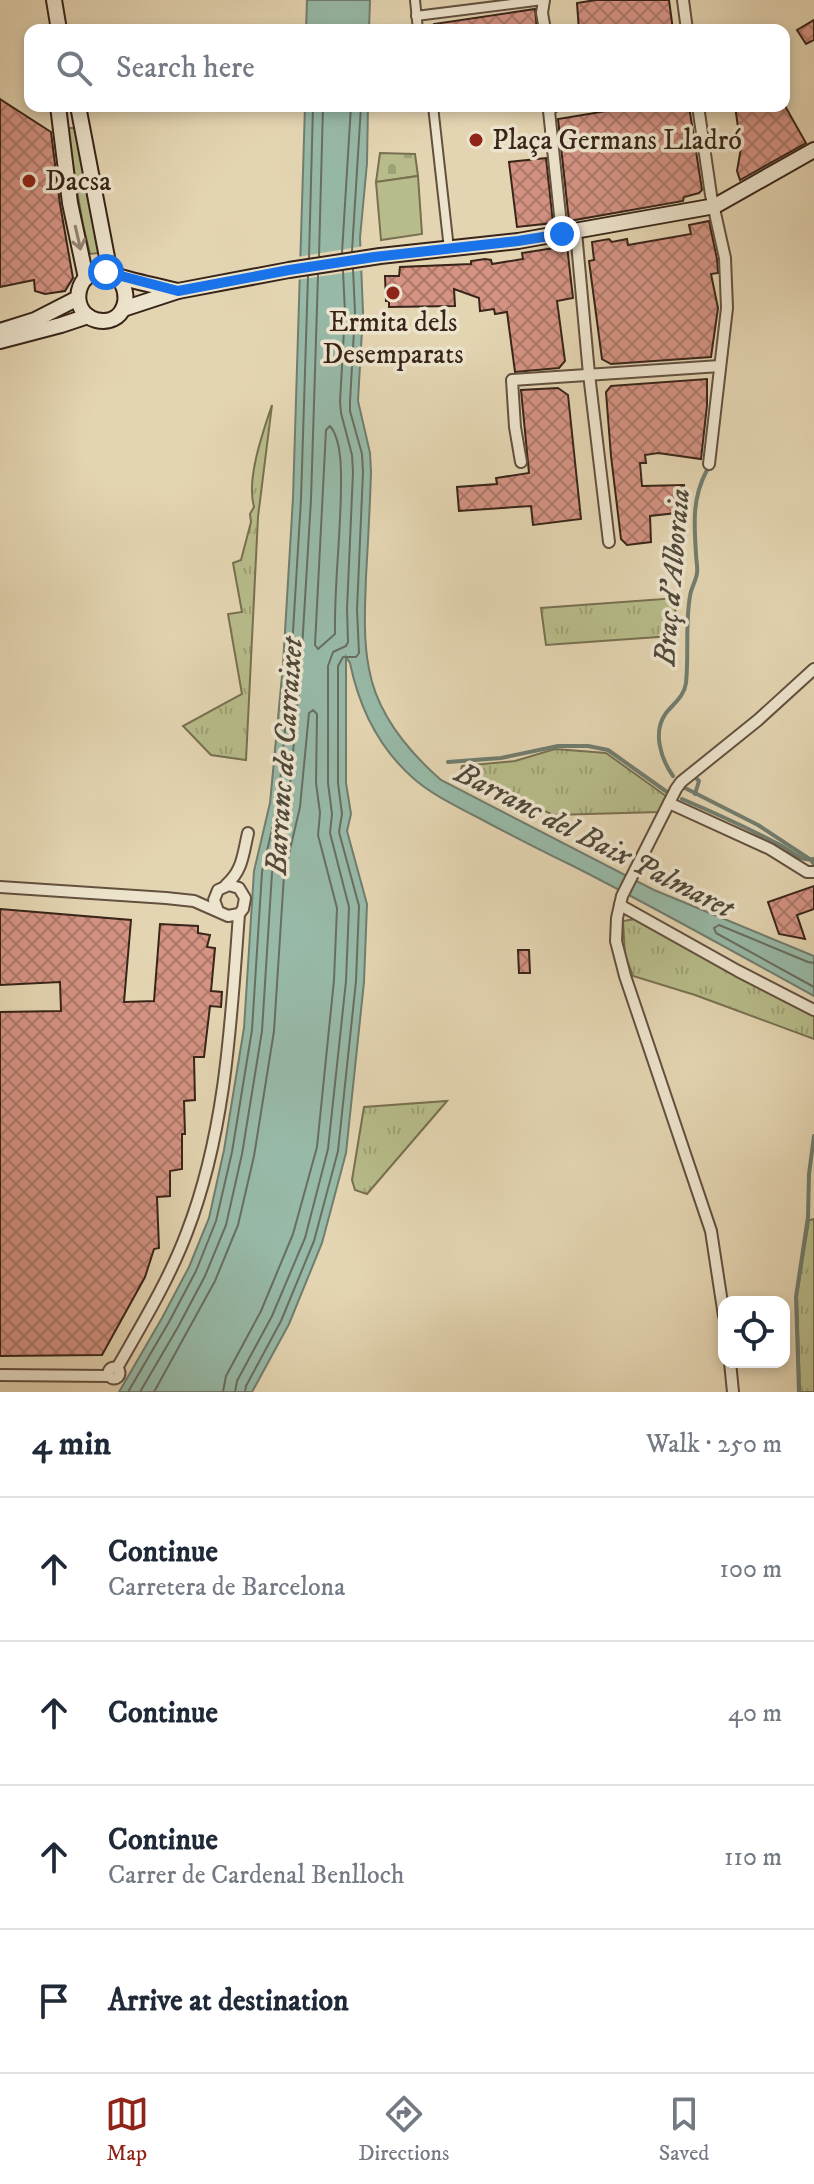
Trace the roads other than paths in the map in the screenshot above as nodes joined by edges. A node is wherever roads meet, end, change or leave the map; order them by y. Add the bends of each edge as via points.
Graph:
1 (54, 0) edge
2 (415, 0) edge
3 (543, 0) edge
4 (683, 0) edge
5 (416, 16) junction
6 (58, 24) edge
7 (417, 24) edge
8 (545, 24) edge
9 (686, 24) edge
10 (62, 112) edge
11 (434, 112) edge
12 (549, 112) edge
13 (699, 112) edge
14 (80, 113) edge
15 (59, 129) junction
16 (814, 150) edge
17 (715, 206) junction
18 (569, 233) junction
19 (449, 249) junction
20 (113, 275) junction
21 (86, 278) junction
22 (178, 291) junction
23 (78, 298) junction
24 (123, 309) junction
25 (88, 316) junction
26 (0, 331) edge
27 (0, 341) edge
28 (720, 366) junction
29 (589, 374) junction
30 (521, 462) dead end
31 (709, 464) dead end
32 (609, 542) dead end
33 (814, 669) edge
34 (670, 800) junction
35 (248, 833) dead end
36 (241, 864) junction
37 (814, 872) edge
38 (0, 887) edge
39 (221, 889) junction
40 (242, 892) junction
41 (621, 900) junction
42 (194, 901) junction
43 (220, 913) junction
44 (239, 914) junction
45 (237, 942) junction
46 (814, 1010) edge
47 (721, 1296) edge
48 (731, 1368) edge
49 (113, 1374) junction
50 (0, 1375) edge
51 (110, 1392) edge
52 (733, 1392) edge

1 - 6 main road
2 - 5 street
3 - 5 street
3 - 8 street
4 - 9 street
5 - 7 street
10 - 15 main road
11 - 19 street
12 - 18 street
13 - 17 street
14 - 15 main road
14 - 20 main road
15 -> 21 main road
16 - 17 main road
17 - 18 main road
17 - 28 street via 727,308
18 - 19 main road
18 - 29 street
19 - 22 main road
20 - 21 main road via 94,273
20 - 22 main road
20 - 24 main road via 126,291
21 - 23 main road
22 - 24 main road
23 - 25 main road
23 - 26 main road
24 - 25 main road via 105,320
25 - 27 main road
28 - 29 street
28 - 31 street
29 - 30 street via 512,380
29 - 32 street
33 - 34 street via 681,782
34 - 37 street
34 - 41 street
35 - 36 street
36 - 39 street
36 - 40 street
38 - 42 street
39 - 40 street via 234,886
39 - 42 street
39 - 43 street via 214,900
40 - 44 street via 245,904
41 - 46 street
41 - 47 street via 616,941 711,1231
42 - 43 street
43 - 44 street
43 - 45 street
44 - 45 street
45 - 49 street via 223,1093 204,1181 179,1252
48 - 52 street
49 - 50 street
49 - 51 street

